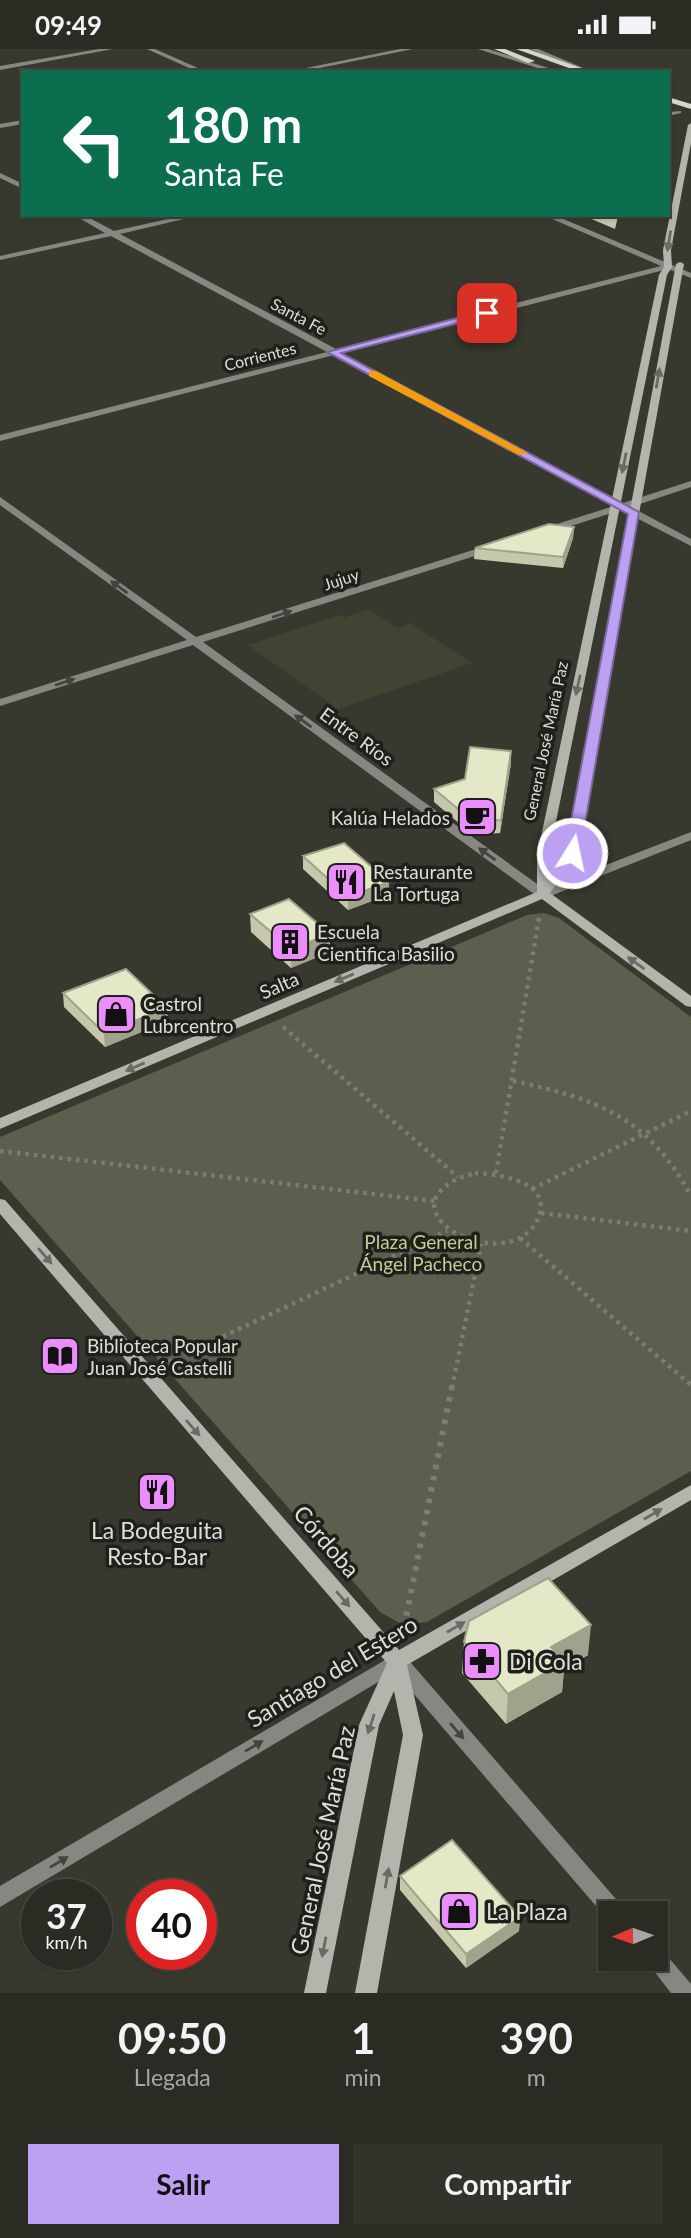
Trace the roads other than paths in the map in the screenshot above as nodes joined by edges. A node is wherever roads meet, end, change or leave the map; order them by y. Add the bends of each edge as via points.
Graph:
1 (110, 49) edge
2 (150, 49) edge
3 (410, 49) edge
4 (481, 49) edge
5 (498, 49) edge
6 (520, 49) edge
7 (533, 49) edge
8 (0, 68) edge
9 (199, 70) edge
10 (300, 70) edge
11 (553, 70) edge
12 (555, 70) edge
13 (583, 70) edge
14 (584, 70) edge
15 (670, 100) edge
16 (691, 107) edge
17 (670, 110) edge
18 (678, 112) junction
19 (670, 114) edge
20 (691, 116) edge
21 (21, 122) edge
22 (691, 125) edge
23 (0, 126) edge
24 (0, 175) edge
25 (21, 186) edge
26 (82, 217) edge
27 (188, 217) edge
28 (552, 217) edge
29 (113, 234) junction
30 (0, 258) edge
31 (679, 266) edge
32 (691, 276) edge
33 (332, 352) junction
34 (0, 438) edge
35 (691, 484) edge
36 (0, 500) edge
37 (618, 506) junction
38 (635, 507) junction
39 (535, 534) edge
40 (509, 542) edge
41 (691, 543) edge
42 (193, 642) junction
43 (0, 703) edge
44 (691, 836) edge
45 (543, 894) junction
46 (691, 1003) edge
47 (0, 1124) edge
48 (0, 1204) edge
49 (691, 1492) edge
50 (397, 1661) junction
51 (0, 1897) edge
52 (605, 1901) edge
53 (666, 1971) edge
54 (315, 1993) edge
55 (366, 1993) edge
56 (685, 1993) edge

1 - 8 street
2 - 9 street
3 - 10 street
4 - 11 street
5 - 12 main road
6 - 13 main road
7 - 14 street
15 - 16 main road
17 - 18 main road
18 - 19 street
18 - 20 main road
21 - 23 street
22 -> 31 street, General José María Paz via 667,250
24 - 25 street
26 - 29 street, Santa Fe
27 - 29 street
28 - 31 street
29 - 30 street
29 - 33 street, Santa Fe
31 - 32 street
31 - 33 street, Corrientes
31 -> 37 street, General José María Paz via 663,275
38 -> 31 street, General José María Paz
33 - 34 street, Corrientes
33 - 37 street, Santa Fe
35 - 38 street
42 -> 36 street, Entre Ríos
37 - 38 street
37 - 39 street
37 -> 45 street, General José María Paz via 543,856
38 - 41 street
38 - 45 street, General José María Paz via 572,853
42 -> 40 street, Jujuy
43 -> 42 street, Jujuy
45 -> 42 street, Entre Ríos
44 - 45 street, Salta
46 -> 45 street, Entre Ríos
45 -> 47 street, Salta
48 -> 50 street, Córdoba
50 -> 49 street, Santiago del Estero
51 -> 50 street, Santiago del Estero
50 -> 52 street, Córdoba
50 -> 54 street, General José María Paz via 369,1725
55 -> 50 street via 413,1735
53 - 56 street

